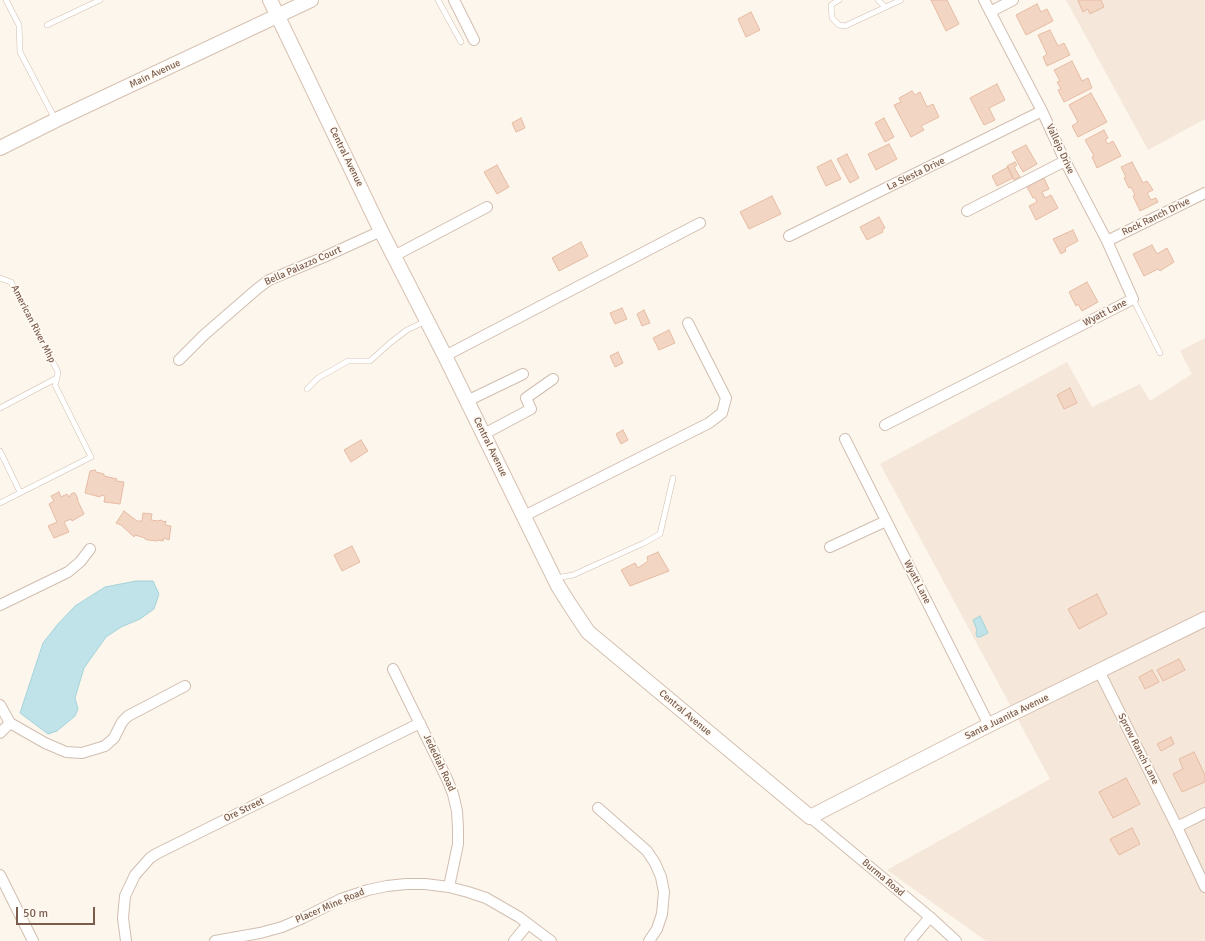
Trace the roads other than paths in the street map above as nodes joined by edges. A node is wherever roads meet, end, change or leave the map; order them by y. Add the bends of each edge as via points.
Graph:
1 (6, 0) edge
2 (100, 0) edge
3 (270, 0) edge
4 (311, 0) edge
5 (438, 0) edge
6 (454, 0) edge
7 (838, 0) edge
8 (878, 0) edge
9 (901, 0) edge
10 (984, 0) edge
11 (1013, 0) edge
12 (885, 7) junction
13 (990, 12) junction
14 (278, 16) junction
15 (47, 25) dead end
16 (474, 40) dead end
17 (461, 42) dead end
18 (1042, 111) junction
19 (56, 120) junction
20 (0, 148) edge
21 (1065, 161) junction
22 (1205, 193) edge
23 (487, 207) dead end
24 (967, 211) dead end
25 (700, 223) dead end
26 (381, 231) junction
27 (789, 236) dead end
28 (1108, 241) junction
29 (394, 256) junction
30 (0, 278) edge
31 (1133, 299) junction
32 (427, 321) junction
33 (688, 323) dead end
34 (1160, 353) dead end
35 (445, 356) junction
36 (179, 360) dead end
37 (523, 374) dead end
38 (57, 378) junction
39 (553, 379) dead end
40 (306, 389) dead end
41 (467, 401) junction
42 (0, 408) edge
43 (885, 425) dead end
44 (484, 434) junction
45 (845, 439) dead end
46 (0, 451) edge
47 (673, 478) dead end
48 (20, 492) junction
49 (0, 503) edge
50 (524, 516) junction
51 (886, 521) junction
52 (830, 547) dead end
53 (90, 549) dead end
54 (555, 578) junction
55 (0, 605) edge
56 (1205, 619) edge
57 (393, 669) dead end
58 (1099, 672) junction
59 (185, 686) dead end
60 (0, 705) edge
61 (10, 723) junction
62 (420, 723) junction
63 (989, 725) junction
64 (0, 733) edge
65 (598, 808) dead end
66 (1205, 812) edge
67 (810, 817) junction
68 (1177, 827) junction
69 (0, 875) edge
70 (449, 887) junction
71 (1205, 887) edge
72 (930, 917) junction
73 (528, 924) junction
74 (235, 939) edge
75 (33, 941) edge
76 (126, 941) edge
77 (215, 941) edge
78 (514, 941) edge
79 (551, 941) edge
80 (649, 941) edge
81 (910, 941) edge
82 (956, 941) edge

1 - 19 lane via 19,25 20,52
2 - 15 lane
3 - 14 street, Central Avenue
4 - 14 street, Main Avenue
5 - 17 lane
6 - 16 street
7 - 12 lane via 831,5 832,18 839,25 845,26
8 - 12 lane
9 - 12 lane
10 - 13 street, Vallejo Drive
11 - 13 street
13 - 18 street, Vallejo Drive
14 - 19 street, Main Avenue
14 - 26 street, Central Avenue
18 - 21 street, Vallejo Drive
18 - 27 street, La Siesta Drive
19 - 20 street, Main Avenue
21 - 24 street
21 - 28 street, Vallejo Drive
22 - 28 street, Rock Ranch Drive
23 - 29 street
25 - 35 street
26 - 29 street, Central Avenue
26 - 36 street, Bella Palazzo Court via 269,280 204,335
28 - 31 street, Vallejo Drive
29 - 32 street, Central Avenue
30 - 38 lane, American River Mhp via 11,282 58,372
31 - 34 lane
31 - 43 street, Wyatt Lane
32 - 35 street, Central Avenue
32 - 40 lane via 407,330 370,360 348,361 318,378
33 - 50 street via 726,398 722,413 709,423
35 - 41 street, Central Avenue
37 - 41 street
38 - 42 lane
38 - 48 lane, American River Mhp via 55,385 91,457
39 - 44 street via 526,398 531,410
41 - 44 street, Central Avenue
44 - 50 street, Central Avenue
45 - 51 street, Wyatt Lane
46 - 48 lane
47 - 54 lane via 660,534 573,576
48 - 49 lane, American River Mhp
50 - 54 street, Central Avenue
51 - 52 street
51 - 63 street, Wyatt Lane
53 - 55 street via 68,572
54 - 67 street, Central Avenue via 588,632
56 - 58 street, Santa Juanita Avenue
57 - 62 street, Jedediah Road
58 - 63 street, Santa Juanita Avenue
58 - 68 street, Sprow Ranch Lane
59 - 61 street via 128,716 114,738 105,746 82,753 66,752
60 - 61 street
61 - 64 street
62 - 70 street, Jedediah Road via 447,779 457,811 458,844
62 - 76 street, Ore Street via 150,858 135,875 125,896 123,918
63 - 67 street, Santa Juanita Avenue
65 - 80 street via 647,851 661,877 664,899 662,914 657,929
66 - 68 street
67 - 72 street, Burma Road
68 - 71 street, Sprow Ranch Lane
69 - 75 street
70 - 73 street, Placer Mine Road via 486,898
70 - 74 street, Placer Mine Road via 406,884 368,890 342,899 282,927
72 - 81 street
72 - 82 street, Burma Road
73 - 78 street
73 - 79 street, Placer Mine Road
74 - 77 street, Placer Mine Road

